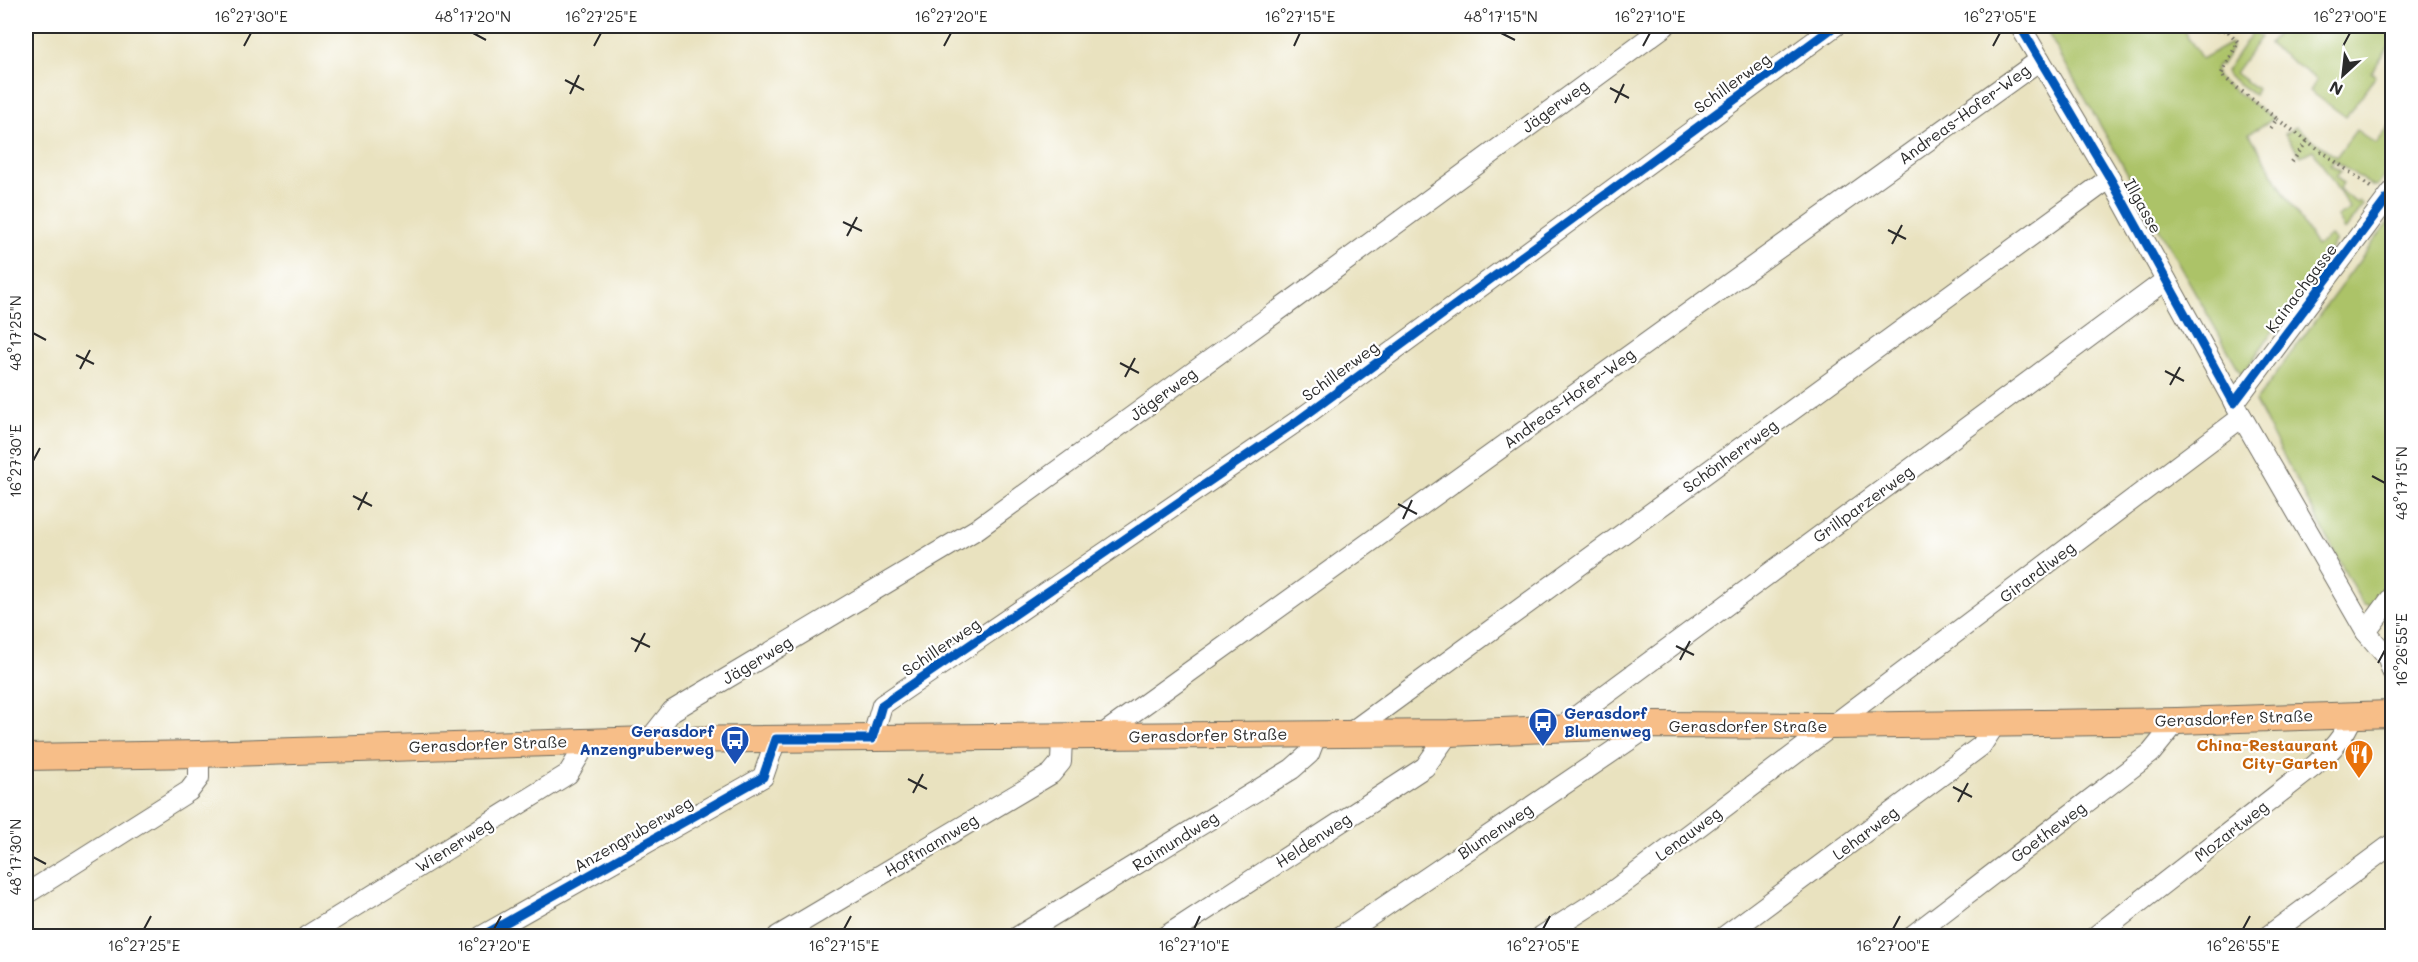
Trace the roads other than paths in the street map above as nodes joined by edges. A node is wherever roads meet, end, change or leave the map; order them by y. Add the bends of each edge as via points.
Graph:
1 (1665, 26) edge
2 (1835, 26) edge
3 (2020, 26) edge
4 (2040, 60) junction
5 (2110, 178) junction
6 (2390, 195) edge
7 (2166, 280) junction
8 (2238, 410) junction
9 (2392, 597) edge
10 (2366, 632) junction
11 (2392, 671) edge
12 (2392, 712) edge
13 (2354, 715) junction
14 (2177, 721) junction
15 (1997, 722) junction
16 (1650, 726) junction
17 (1831, 726) junction
18 (1559, 729) junction
19 (1317, 733) junction
20 (1350, 733) junction
21 (1449, 733) junction
22 (1062, 737) junction
23 (1099, 737) junction
24 (776, 739) junction
25 (872, 739) junction
26 (649, 740) junction
27 (588, 741) junction
28 (199, 754) junction
29 (26, 757) edge
30 (2392, 844) edge
31 (26, 894) edge
32 (307, 936) edge
33 (482, 936) edge
34 (778, 936) edge
35 (1019, 936) edge
36 (1166, 936) edge
37 (1341, 936) edge
38 (1542, 936) edge
39 (1725, 936) edge
40 (1912, 936) edge
41 (2096, 936) edge
42 (2268, 936) edge

1 - 26 street, Jägerweg via 976,529 672,711
2 - 25 street, Schillerweg via 1299,420 882,705
3 - 4 street, Illgasse
4 - 5 street, Illgasse
4 - 23 street, Andreas-Hofer-Weg
5 - 7 street, Illgasse
5 - 20 street, Schönherrweg
6 - 8 street, Kainachgasse
7 - 8 street, Illgasse
7 - 18 street, Grillparzerweg
8 - 10 street, Illgasse
8 - 17 street, Girardiweg
9 - 10 street
10 - 11 street, Illgasse via 2388,658
12 - 13 main road, Gerasdorfer Straße
13 - 14 main road, Gerasdorfer Straße
13 - 41 street, Mozartweg via 2332,750 2314,766
14 - 15 main road, Gerasdorfer Straße
14 - 40 street, Goetheweg via 2151,753
15 - 17 main road, Gerasdorfer Straße
15 - 39 street, Leharweg via 1981,746
16 - 17 main road, Gerasdorfer Straße
16 - 18 main road, Gerasdorfer Straße
16 - 37 street, Blumenweg
17 - 38 street, Lenauweg via 1613,891
18 - 21 main road, Gerasdorfer Straße
19 - 20 main road, Gerasdorfer Straße
19 - 23 main road, Gerasdorfer Straße
19 - 35 street, Raimundweg via 1309,754 1292,769
20 - 21 main road, Gerasdorfer Straße
21 - 36 street, Heldenweg via 1425,767
22 - 23 main road, Gerasdorfer Straße
22 - 25 main road, Gerasdorfer Straße
22 - 34 street, Hoffmannweg via 1061,762 1050,774
24 - 25 main road, Gerasdorfer Straße
24 - 26 main road, Gerasdorfer Straße
24 - 33 street, Anzengruberweg via 763,777
26 - 27 main road, Gerasdorfer Straße
27 - 28 main road, Gerasdorfer Straße
27 - 32 street, Wienerweg via 568,774
28 - 29 main road, Gerasdorfer Straße
28 - 31 street via 199,778 189,791
30 - 42 street

